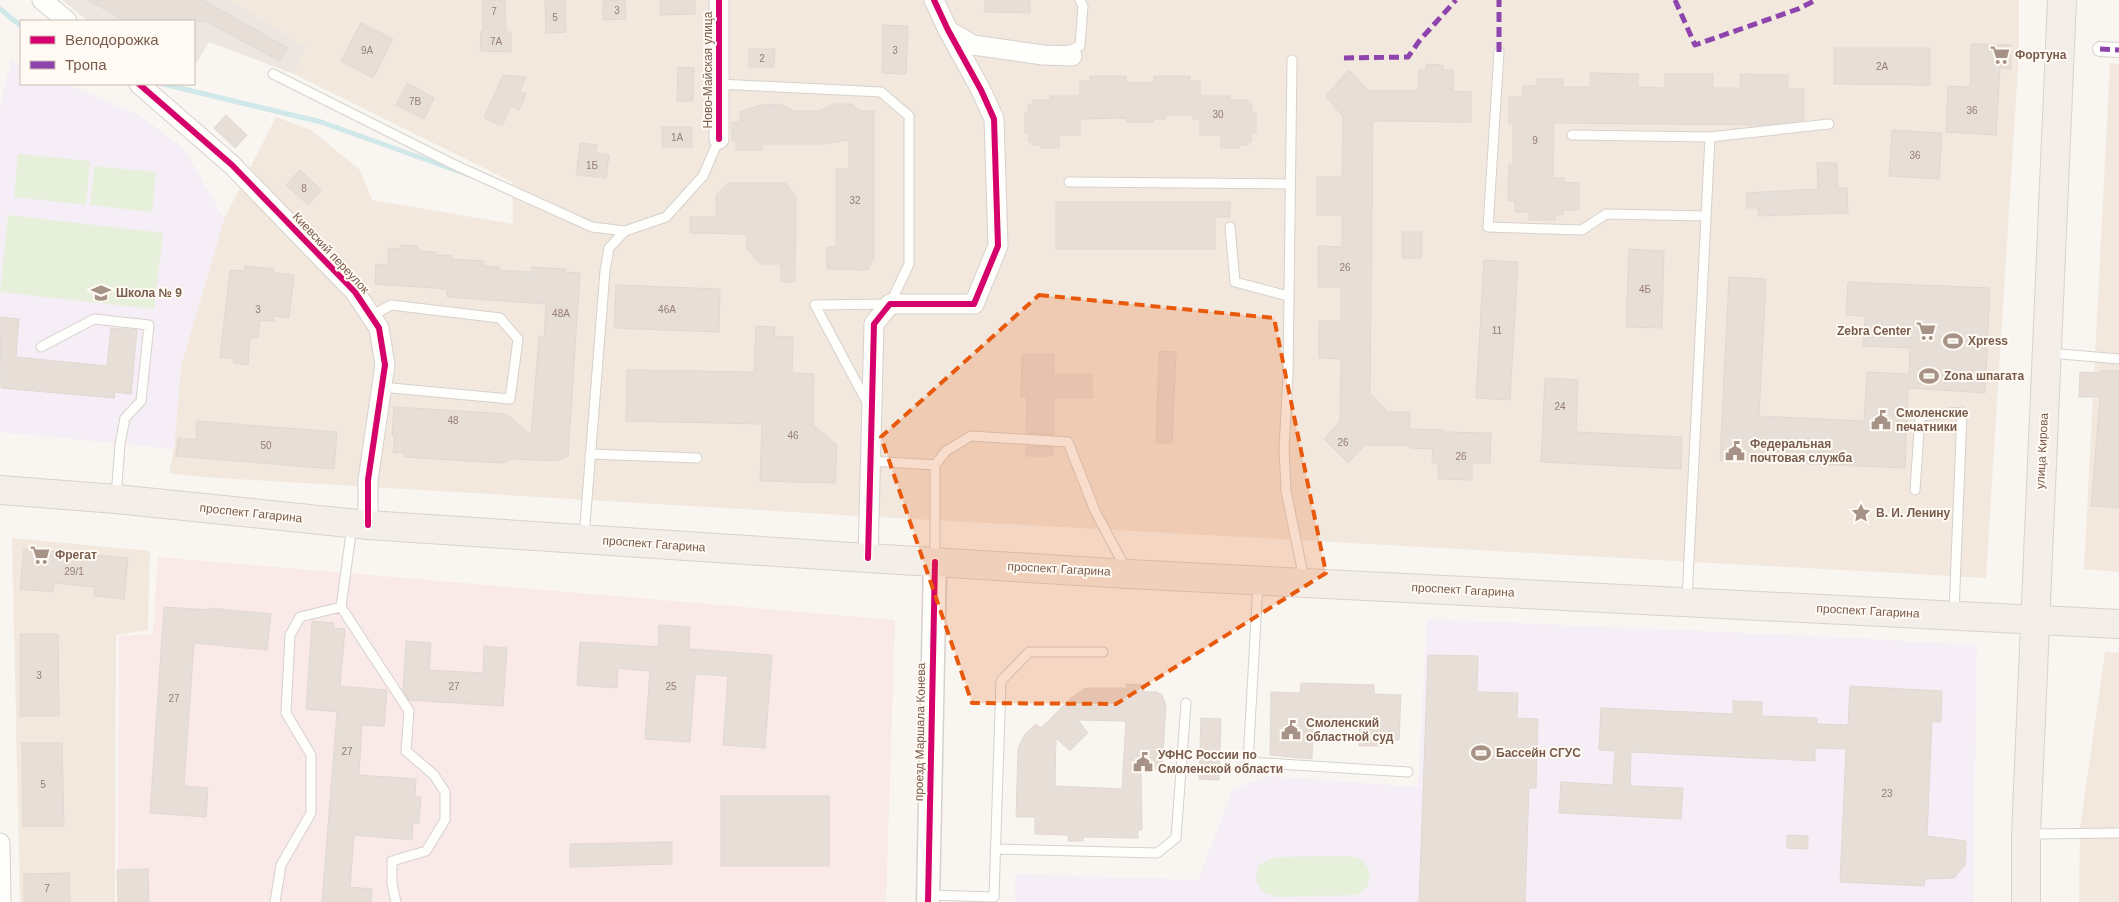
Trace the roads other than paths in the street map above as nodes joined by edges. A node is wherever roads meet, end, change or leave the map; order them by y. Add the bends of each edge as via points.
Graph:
1 (42, 0) edge
2 (719, 0) edge
3 (934, 0) edge
4 (1080, 0) edge
5 (2062, 0) edge
6 (66, 20) edge
7 (948, 30) junction
8 (2100, 49) dead end
9 (2119, 50) edge
10 (1499, 52) dead end
11 (1064, 56) joint
12 (1292, 60) dead end
13 (273, 74) dead end
14 (719, 84) junction
15 (141, 86) edge
16 (1828, 124) dead end
17 (1572, 135) dead end
18 (1710, 137) junction
19 (719, 139) joint
20 (1070, 182) dead end
21 (1290, 184) junction
22 (1706, 216) junction
23 (1230, 227) dead end
24 (625, 230) junction
25 (1288, 296) junction
26 (890, 304) junction
27 (371, 316) junction
28 (41, 347) dead end
29 (2047, 353) junction
30 (2119, 359) edge
31 (381, 387) junction
32 (872, 411) junction
33 (590, 454) junction
34 (697, 458) dead end
35 (870, 461) junction
36 (935, 465) junction
37 (0, 490) edge
38 (1915, 490) dead end
39 (116, 499) junction
40 (360, 524) junction
41 (584, 540) junction
42 (868, 558) junction
43 (935, 562) junction
44 (1128, 574) junction
45 (1259, 580) junction
46 (1305, 582) junction
47 (1686, 602) junction
48 (341, 607) junction
49 (1954, 616) junction
50 (2036, 619) junction
51 (2119, 624) edge
52 (1103, 652) dead end
53 (1186, 703) dead end
54 (1408, 772) dead end
55 (2119, 833) edge
56 (2026, 834) junction
57 (0, 843) edge
58 (995, 849) junction
59 (928, 899) edge
60 (1, 902) edge
61 (275, 902) edge
62 (396, 902) edge
63 (2026, 902) edge

1 - 6 street
2 - 14 street, Ново-Майская улица
3 - 7 street
4 - 11 lane via 1083,6 1080,46
5 - 29 main road, улица Кирова
7 - 11 street via 973,45
7 - 26 street via 994,119 998,246 974,304
8 - 9 street
10 - 22 lane via 1488,227 1582,230 1606,214
12 - 21 lane
13 - 24 lane via 456,165 592,227
14 - 19 street, Ново-Майская улица
14 - 26 lane via 881,92 909,116 909,264
15 - 27 street, Киевский переулок via 232,165 355,292
16 - 18 lane
17 - 18 lane
18 - 22 lane
19 - 24 lane via 703,176 666,217
20 - 21 lane
21 - 25 lane
22 - 47 lane
23 - 25 lane via 1235,282
24 - 33 lane via 609,248 604,271
25 - 46 lane via 1286,492
26 - 32 street via 874,324
26 - 32 lane via 815,305
27 - 31 street, Киевский переулок via 378,328 385,365
27 - 31 lane via 391,305 500,318 518,339 510,399
28 - 39 lane via 94,319 149,325 140,401 125,418 120,444
29 - 30 lane
29 - 50 main road, улица Кирова
31 - 40 street, Киевский переулок
32 - 35 street
33 - 34 lane
33 - 41 lane
35 - 36 lane
35 - 42 street
36 - 43 lane
36 - 44 lane via 946,451 971,436 1068,442 1095,511
37 - 39 main road, проспект Гагарина
38 - 49 lane via 1920,416 1962,412
39 - 40 main road, проспект Гагарина
40 - 41 main road, проспект Гагарина
40 - 48 lane
41 - 42 main road, проспект Гагарина
42 - 43 main road, проспект Гагарина
43 - 44 main road, проспект Гагарина
43 - 59 street, проезд Маршала Конева
44 - 45 main road, проспект Гагарина
45 - 46 main road, проспект Гагарина
45 - 54 lane via 1248,762
46 - 47 main road, проспект Гагарина
47 - 49 main road, проспект Гагарина
48 - 61 lane via 300,617 290,635 286,713 311,755 311,812 281,864
48 - 62 lane via 409,711 406,751 434,775 445,792 445,820 426,851 392,861
49 - 50 main road, проспект Гагарина
50 - 51 main road, проспект Гагарина
50 - 56 main road, улица Кирова
52 - 58 lane via 1029,652 1001,681
53 - 58 lane via 1176,838 1158,853
55 - 56 lane
56 - 63 main road, улица Кирова
57 - 60 street
58 - 59 lane via 994,897

